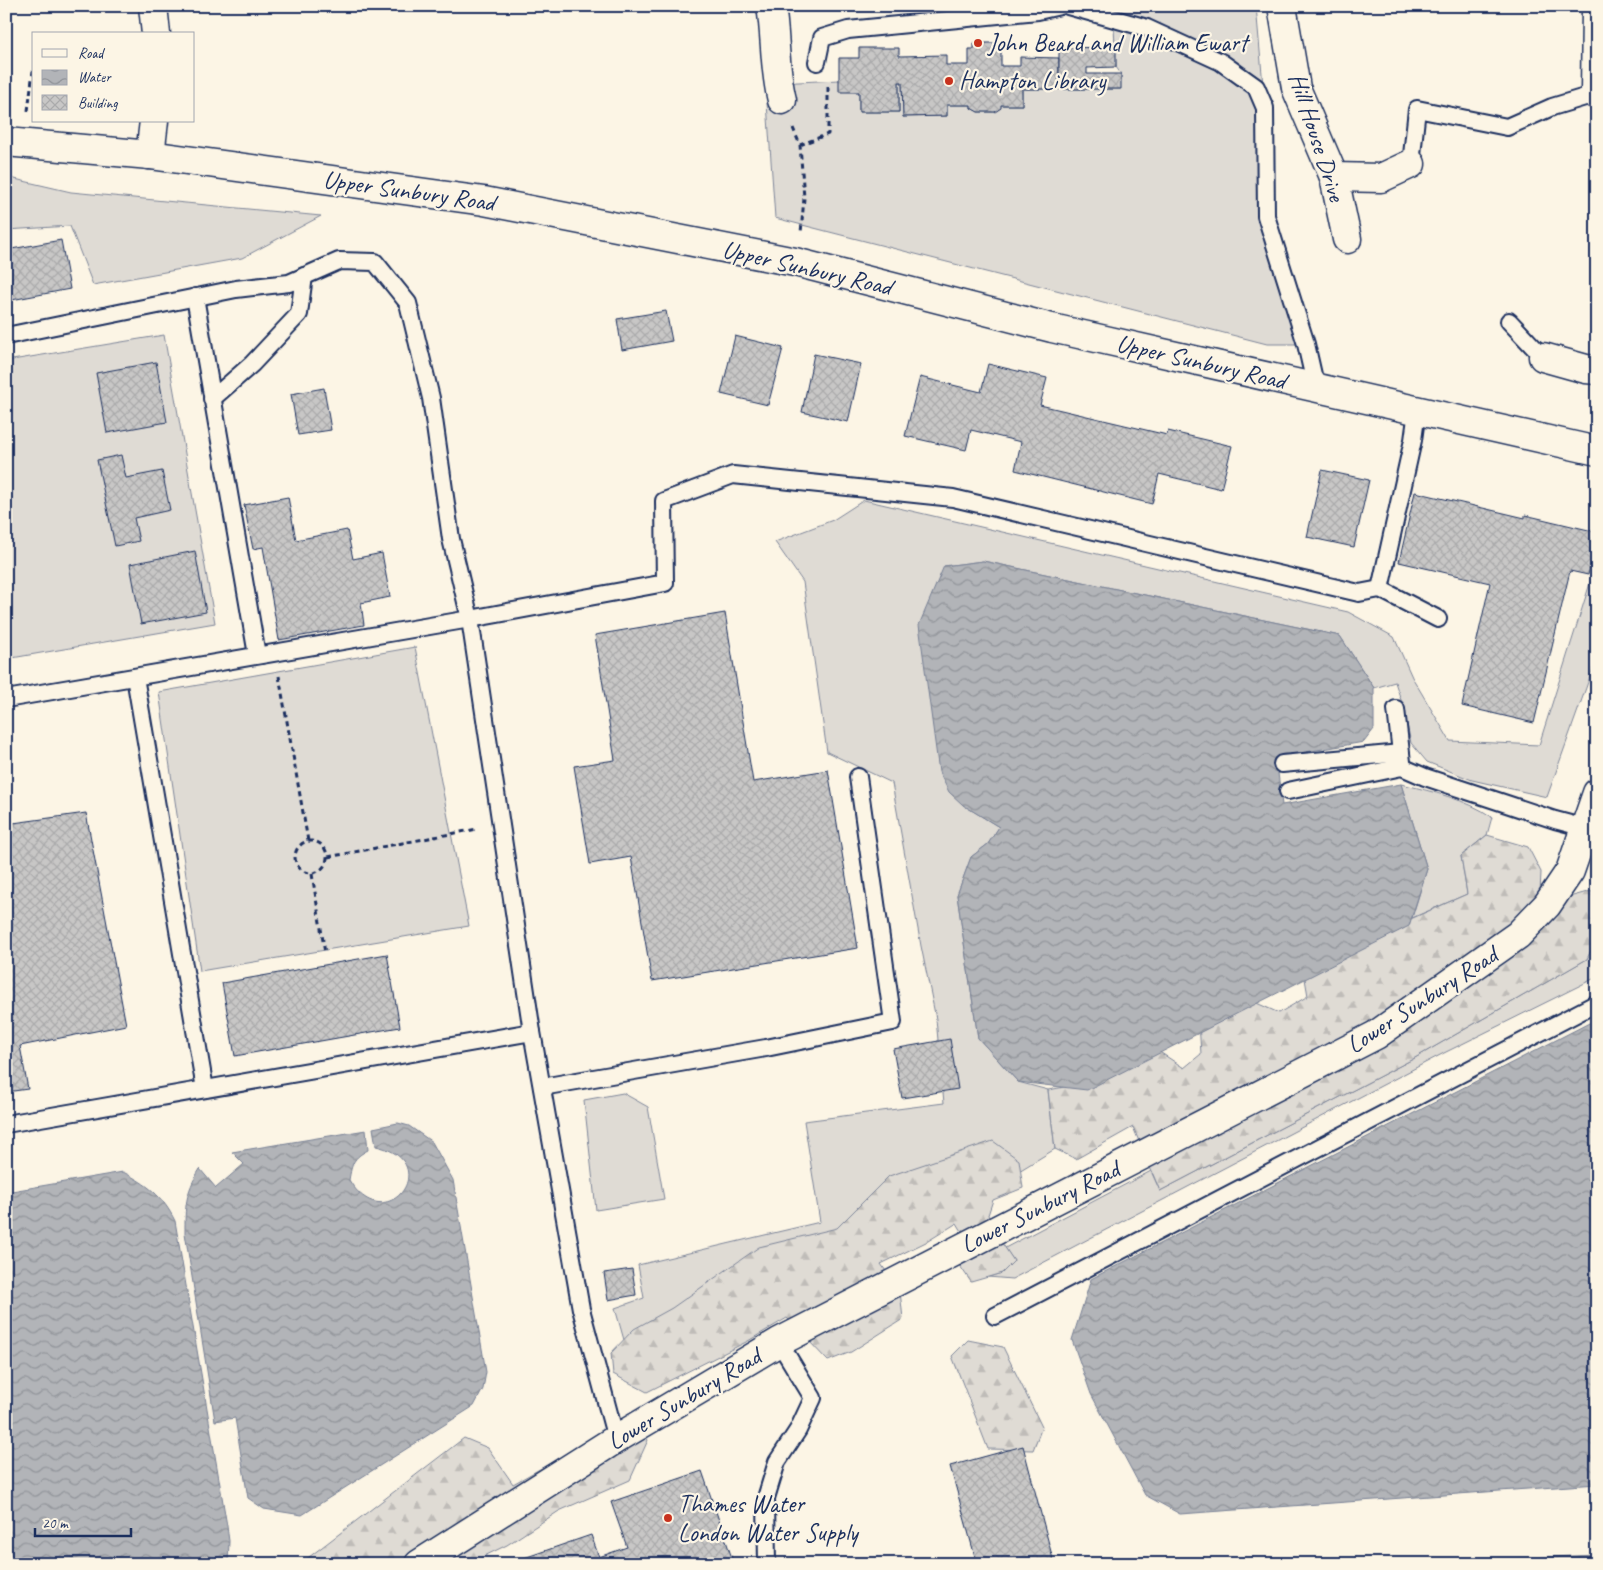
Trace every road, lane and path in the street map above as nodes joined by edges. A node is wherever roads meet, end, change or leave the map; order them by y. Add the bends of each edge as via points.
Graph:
1 (153, 6) edge
2 (770, 6) edge
3 (1060, 6) edge
4 (1068, 6) edge
5 (1282, 6) edge
6 (1596, 6) edge
7 (156, 32) edge
8 (817, 62) joint
9 (32, 79) edge
10 (1595, 94) joint
11 (782, 100) joint
12 (28, 111) dead end
13 (154, 122) edge
14 (6, 142) edge
15 (800, 145) junction
16 (150, 155) junction
17 (1411, 164) joint
18 (1334, 177) junction
19 (1347, 239) dead end
20 (795, 262) junction
21 (304, 276) junction
22 (195, 297) junction
23 (1508, 321) dead end
24 (6, 336) edge
25 (1543, 357) joint
26 (1597, 370) edge
27 (1316, 388) junction
28 (212, 398) junction
29 (1417, 411) junction
30 (1597, 452) edge
31 (1380, 589) junction
32 (470, 619) junction
33 (1438, 619) dead end
34 (275, 652) junction
35 (257, 655) junction
36 (135, 677) junction
37 (6, 699) edge
38 (1396, 709) dead end
39 (1402, 760) junction
40 (1282, 764) dead end
41 (858, 777) dead end
42 (1288, 791) dead end
43 (1597, 793) edge
44 (501, 824) junction
45 (1585, 828) junction
46 (308, 840) junction
47 (328, 857) junction
48 (312, 874) junction
49 (324, 953) dead end
50 (1597, 1003) edge
51 (532, 1032) junction
52 (542, 1088) junction
53 (205, 1089) junction
54 (6, 1124) edge
55 (995, 1316) dead end
56 (779, 1342) junction
57 (616, 1439) junction
58 (419, 1564) edge
59 (767, 1564) edge

1 - 7 main road
2 - 11 main road
3 - 8 lane via 848,30 822,38
4 - 27 lane via 1147,28 1221,62 1256,87 1265,108 1266,216 1306,344
5 - 18 main road, Hill House Drive via 1296,88
6 - 10 main road
8 - 15 path via 828,75 828,134
9 - 12 path
10 - 17 lane via 1552,106 1507,127 1417,109
11 - 15 path
13 - 16 main road
14 - 16 main road, Upper Sunbury Road
15 - 20 path via 803,226
16 - 20 main road, Upper Sunbury Road via 484,201
17 - 18 main road via 1380,178
18 - 19 main road, Hill House Drive
20 - 27 main road, Upper Sunbury Road via 1052,328
21 - 22 lane via 289,283
21 - 28 lane via 299,314 252,364
21 - 32 lane via 339,261 375,262 408,303 431,398 451,539
22 - 24 lane
22 - 28 lane
23 - 25 lane
25 - 26 main road
27 - 29 main road, Upper Sunbury Road
28 - 35 lane
29 - 30 main road, Upper Sunbury Road
29 - 31 lane via 1410,458
31 - 32 lane via 1359,593 953,498 733,475 664,501 665,583
31 - 33 lane
32 - 34 lane
32 - 44 lane
34 - 35 lane
34 - 46 path
35 - 36 lane
36 - 37 lane
36 - 53 lane
38 - 39 lane
39 - 40 lane
39 - 42 lane
39 - 45 lane via 1425,777
41 - 52 lane via 893,1022
43 - 45 main road, Lower Sunbury Road
44 - 47 path
44 - 51 lane
45 - 56 main road, Lower Sunbury Road via 1570,870 1547,905 1518,935 1376,1035
46 - 47 path via 318,842
46 - 48 path via 300,844 294,859 297,867
47 - 48 path via 324,867
48 - 49 path
50 - 55 lane
51 - 52 lane
51 - 53 lane
52 - 57 lane via 581,1309
53 - 54 lane
56 - 57 main road, Lower Sunbury Road
56 - 59 lane via 813,1398 798,1430 776,1462 766,1498
57 - 58 main road, Lower Sunbury Road

